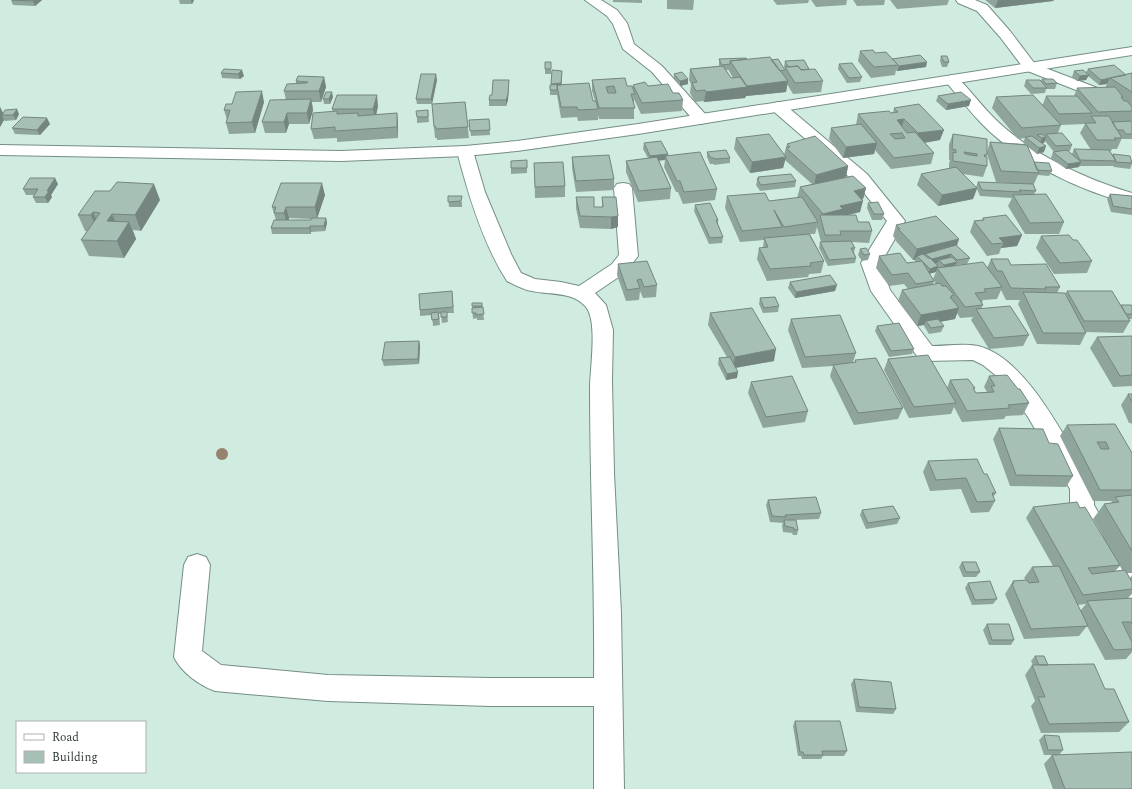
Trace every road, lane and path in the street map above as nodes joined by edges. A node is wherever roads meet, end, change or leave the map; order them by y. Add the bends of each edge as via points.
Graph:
1 (592, 0) edge
2 (963, 0) edge
3 (1132, 51) edge
4 (1030, 67) junction
5 (952, 80) junction
6 (778, 107) junction
7 (1132, 112) edge
8 (701, 119) junction
9 (0, 150) edge
10 (464, 151) junction
11 (623, 188) dead end
12 (1132, 199) edge
13 (582, 293) junction
14 (197, 565) dead end
15 (1132, 593) edge
16 (609, 692) junction
17 (609, 789) edge

1 - 8 street via 612,13 620,23 628,46 657,69
2 - 4 street via 982,8
3 - 4 street
4 - 5 street
4 - 7 street via 1115,100
5 - 6 street
5 - 12 street via 989,122 1017,146 1095,188
6 - 8 street
6 - 15 street via 861,178 896,221 871,263 881,291 926,354 976,353 994,361 1026,394 1082,488 1082,506
8 - 10 street via 569,139
9 - 10 street via 341,156
10 - 13 street via 476,192 514,277 532,285
11 - 13 street via 629,256 619,268
13 - 16 street via 596,305 603,330 602,473
14 - 16 street via 188,658 214,678 328,688
16 - 17 street

